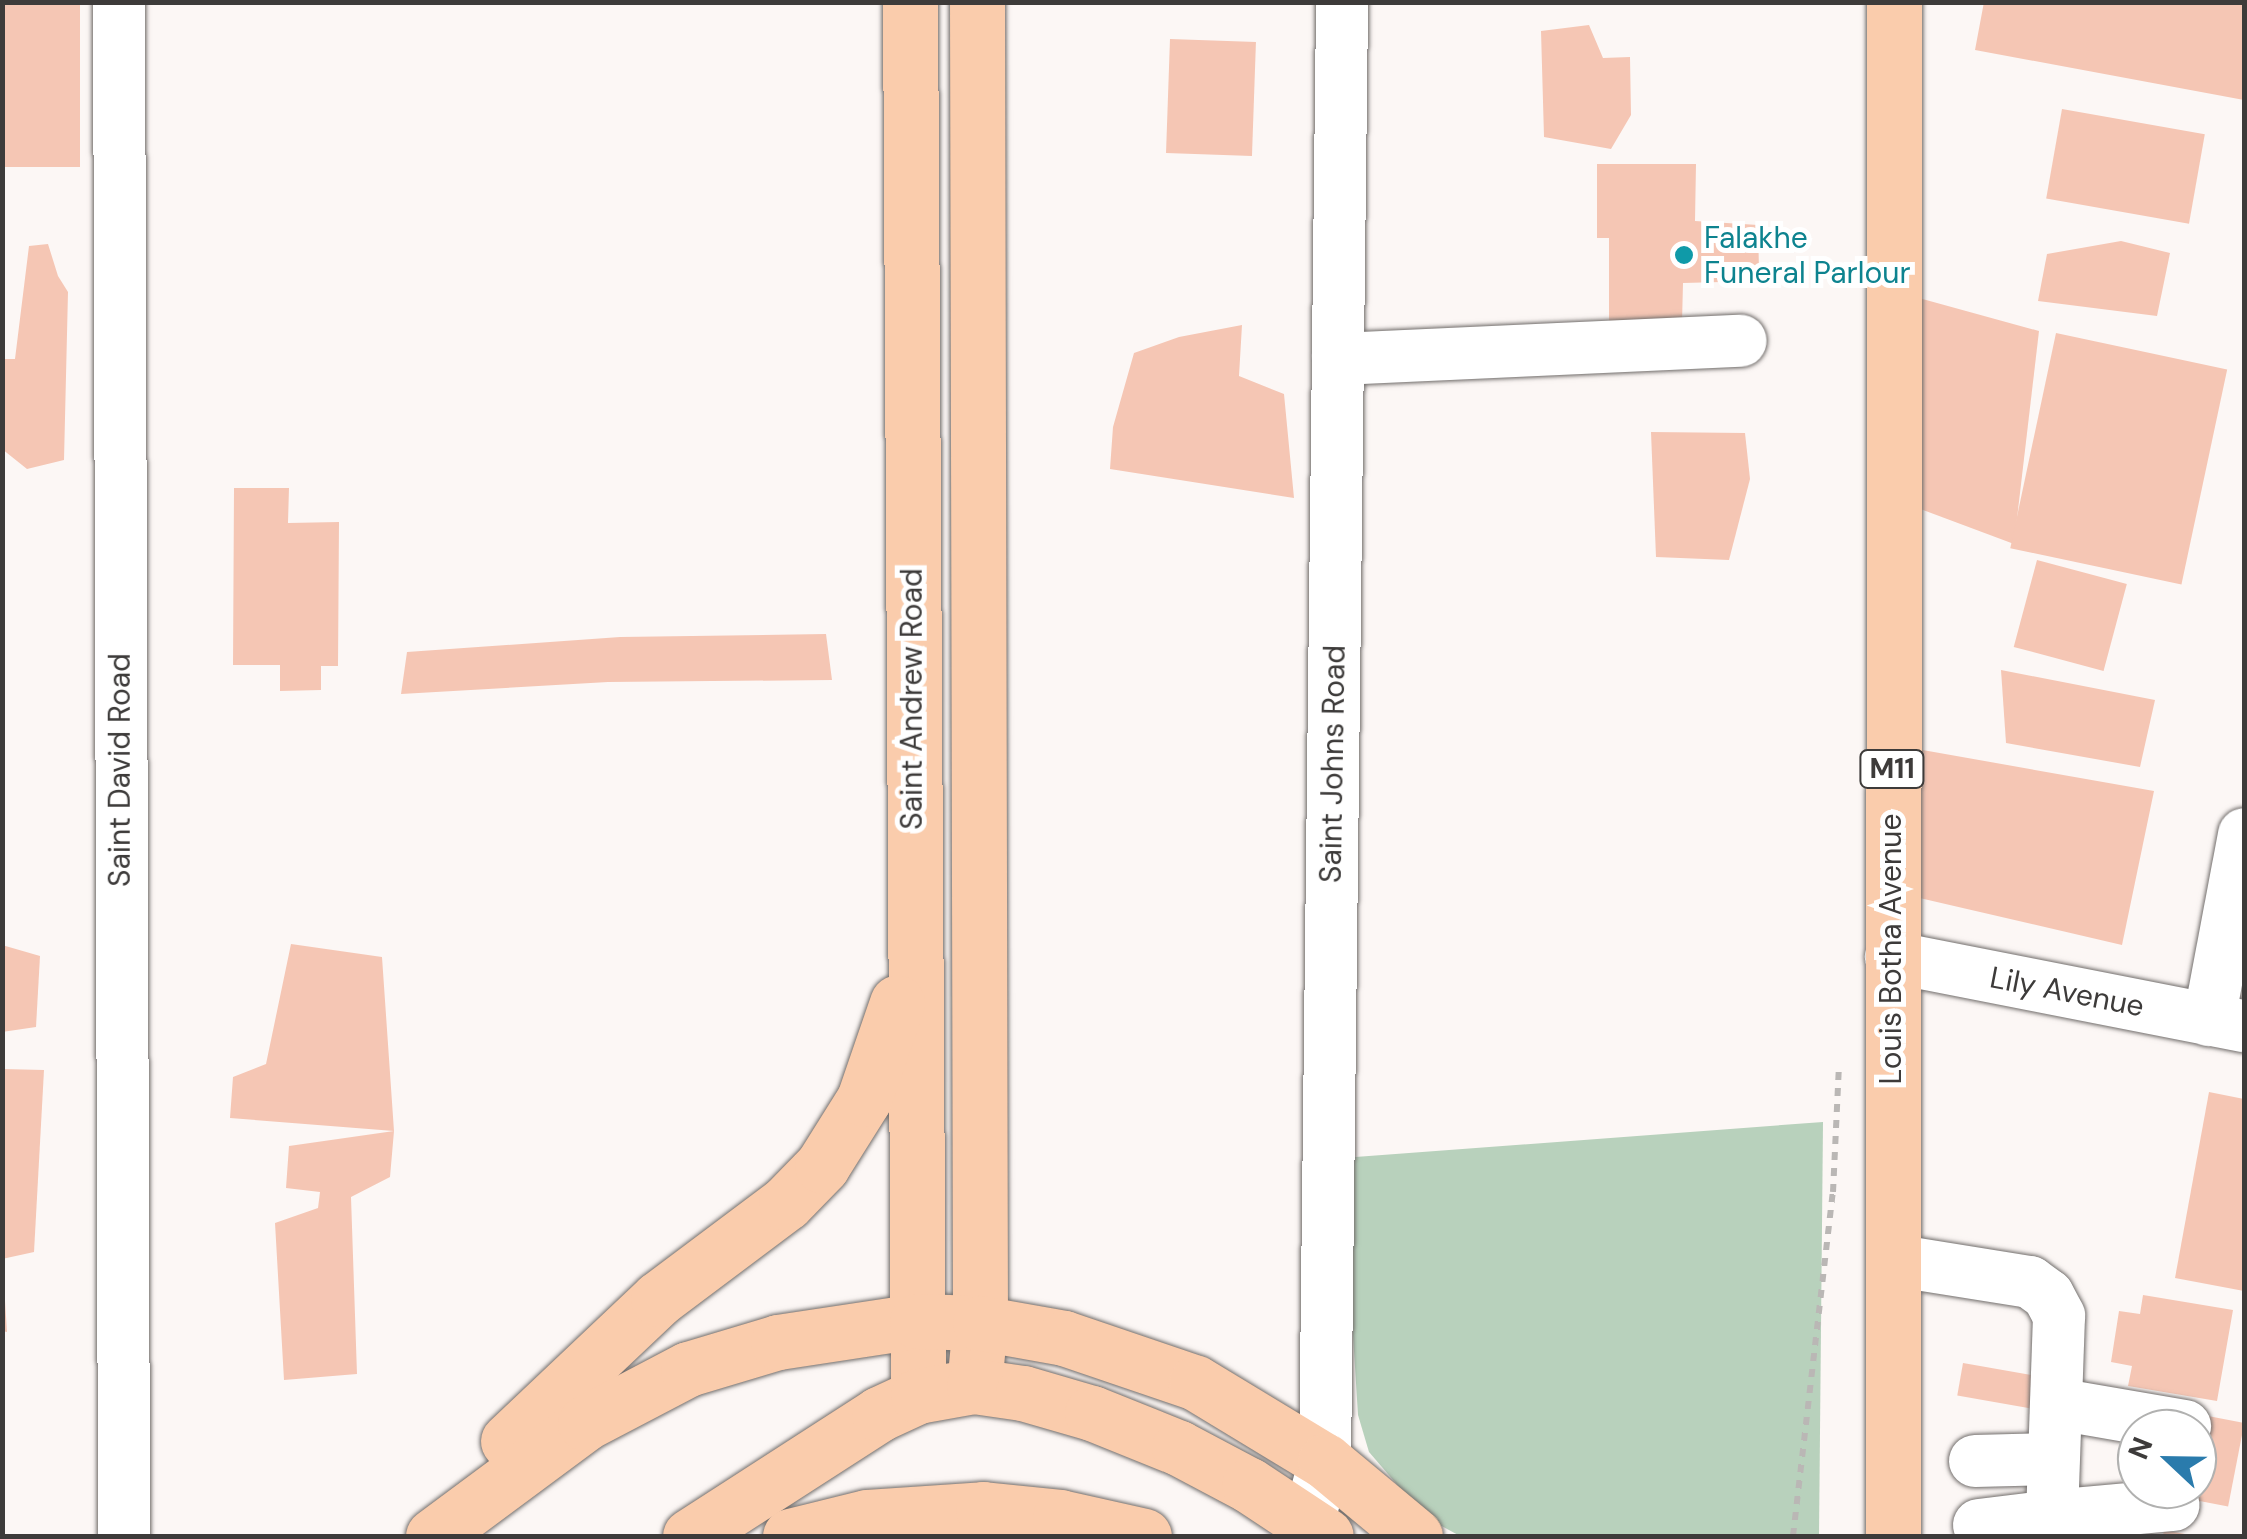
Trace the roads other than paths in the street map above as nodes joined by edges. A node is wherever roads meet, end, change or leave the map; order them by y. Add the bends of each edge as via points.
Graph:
1 (118, 2) edge
2 (910, 2) edge
3 (977, 2) edge
4 (1342, 2) edge
5 (1894, 2) edge
6 (1741, 341) dead end
7 (1338, 359) junction
8 (2244, 834) edge
9 (913, 877) junction
10 (1890, 956) junction
11 (2227, 1023) edge
12 (1892, 1260) junction
13 (917, 1321) junction
14 (980, 1323) junction
15 (974, 1386) junction
16 (918, 1396) junction
17 (2057, 1404) junction
18 (2117, 1414) edge
19 (2052, 1459) junction
20 (1325, 1461) junction
21 (1975, 1461) dead end
22 (2130, 1509) edge
23 (2052, 1516) junction
24 (1979, 1525) dead end
25 (1317, 1530) edge
26 (124, 1536) edge
27 (397, 1536) edge
28 (433, 1536) edge
29 (690, 1536) edge
30 (790, 1536) edge
31 (1144, 1536) edge
32 (1414, 1536) edge
33 (1893, 1536) edge

1 - 26 street, Saint David Road
2 - 9 main road, Saint Andrew Road
3 - 14 main road
4 - 7 street, Saint Johns Road
5 - 10 main road, Louis Botha Avenue / M11
6 - 7 street
7 - 20 street, Saint Johns Road
8 - 11 street
9 - 13 main road, Saint Andrew Road
9 - 27 main road via 903,979 886,1047 864,1099 822,1166 786,1202 658,1299
10 - 11 street, Lily Avenue
10 - 12 main road, Louis Botha Avenue / M11
12 - 17 street via 2030,1282 2048,1294 2058,1316
12 - 33 main road, Louis Botha Avenue / M11
13 - 14 main road
13 - 16 main road, Saint Andrew Road
13 - 28 main road via 778,1342 688,1369 585,1423
14 - 15 main road
14 - 20 main road via 1152,1364 1246,1409
15 - 16 main road
15 - 25 main road via 1092,1414 1179,1448
16 - 29 main road via 855,1428
17 - 18 street
17 - 19 street
19 - 21 street
19 - 23 street
20 - 25 street, Saint Johns Road
20 - 32 main road
22 - 23 street
23 - 24 street
30 - 31 main road via 866,1517 983,1509

